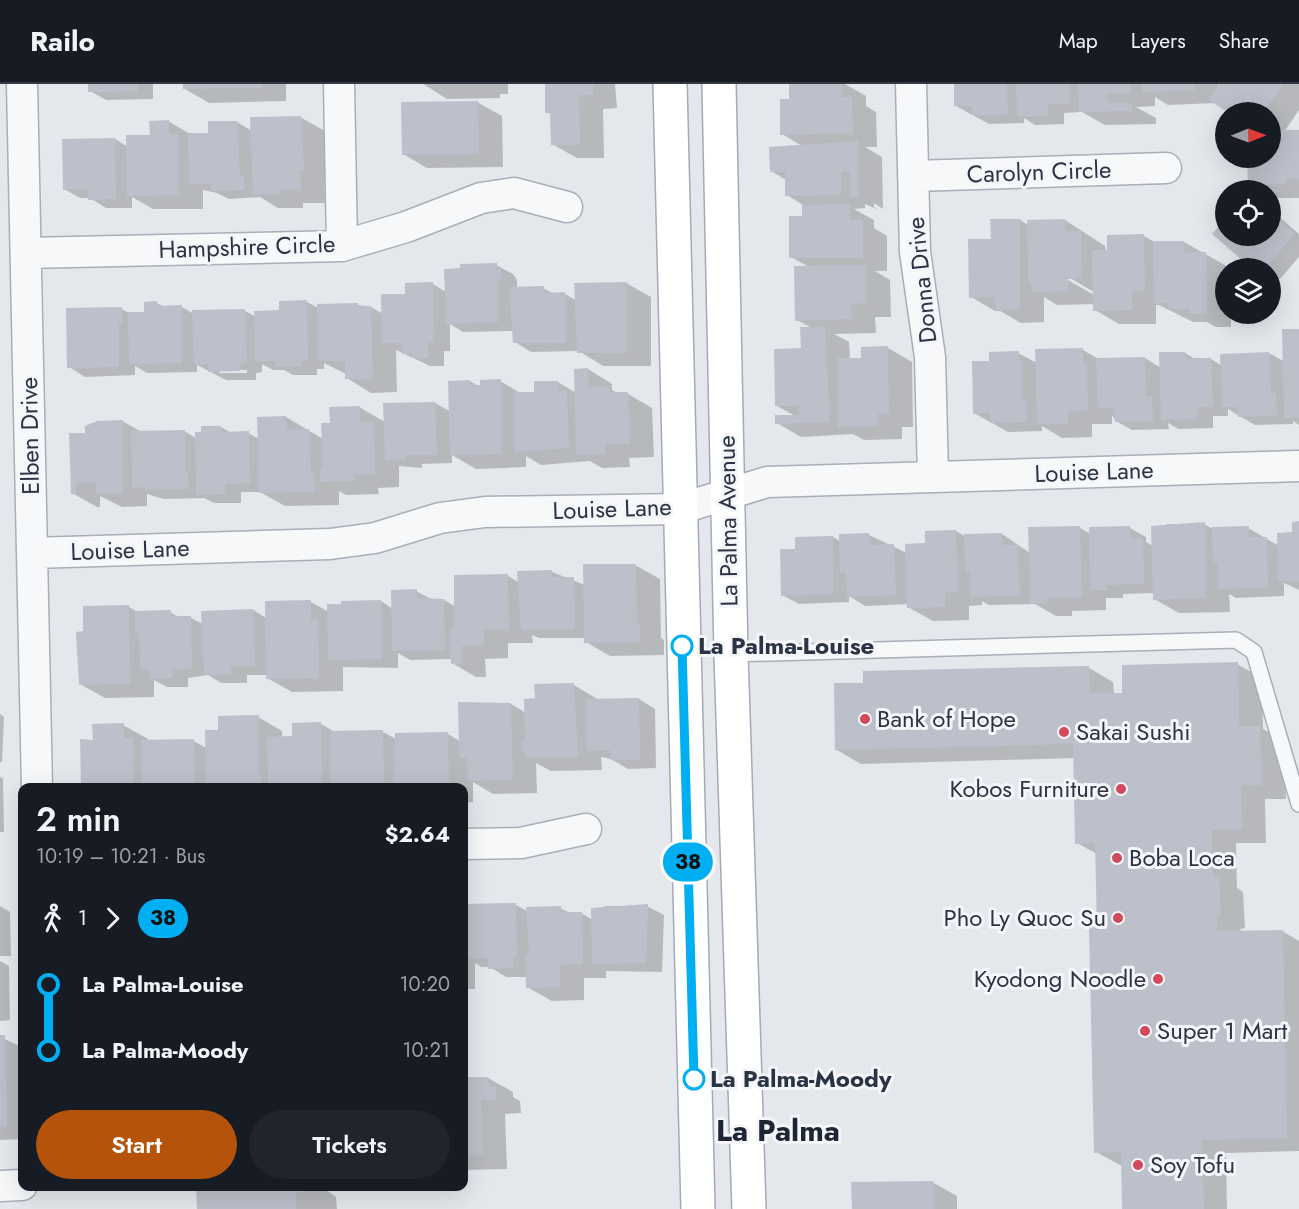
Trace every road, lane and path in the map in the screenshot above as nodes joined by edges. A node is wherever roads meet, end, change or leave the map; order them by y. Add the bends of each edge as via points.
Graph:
1 (22, 84) edge
2 (339, 84) edge
3 (670, 84) edge
4 (719, 84) edge
5 (911, 84) edge
6 (1166, 168) dead end
7 (913, 176) junction
8 (567, 207) dead end
9 (342, 246) junction
10 (26, 253) junction
11 (1299, 466) edge
12 (933, 476) junction
13 (728, 494) junction
14 (679, 509) junction
15 (33, 553) junction
16 (731, 654) junction
17 (37, 783) edge
18 (687, 801) junction
19 (736, 801) junction
20 (1299, 804) edge
21 (586, 829) dead end
22 (468, 844) edge
23 (18, 1185) edge
24 (0, 1186) edge
25 (698, 1209) edge
26 (749, 1209) edge

1 - 10 street, Elben Drive
2 - 9 street
3 - 14 main road, La Palma Avenue
4 - 13 main road, La Palma Avenue
5 - 7 street, Donna Drive
6 - 7 street, Carolyn Circle
7 - 12 street, Donna Drive via 915,252 930,357
8 - 9 street, Hampshire Circle via 514,193 481,198
9 - 10 street, Hampshire Circle
10 - 15 street, Elben Drive
11 - 12 street, Louise Lane
12 - 13 street, Louise Lane via 767,482
13 - 14 street, Louise Lane
13 - 16 main road, La Palma Avenue
14 - 15 street, Louise Lane via 485,512 440,518 375,538 330,544
14 - 18 main road, La Palma Avenue
15 - 17 street, Elben Drive
16 - 19 main road, La Palma Avenue
16 - 20 lane via 1236,640 1254,652
18 - 19 main road
18 - 25 main road, La Palma Avenue
19 - 26 main road, La Palma Avenue
21 - 22 street via 521,843
23 - 24 street

